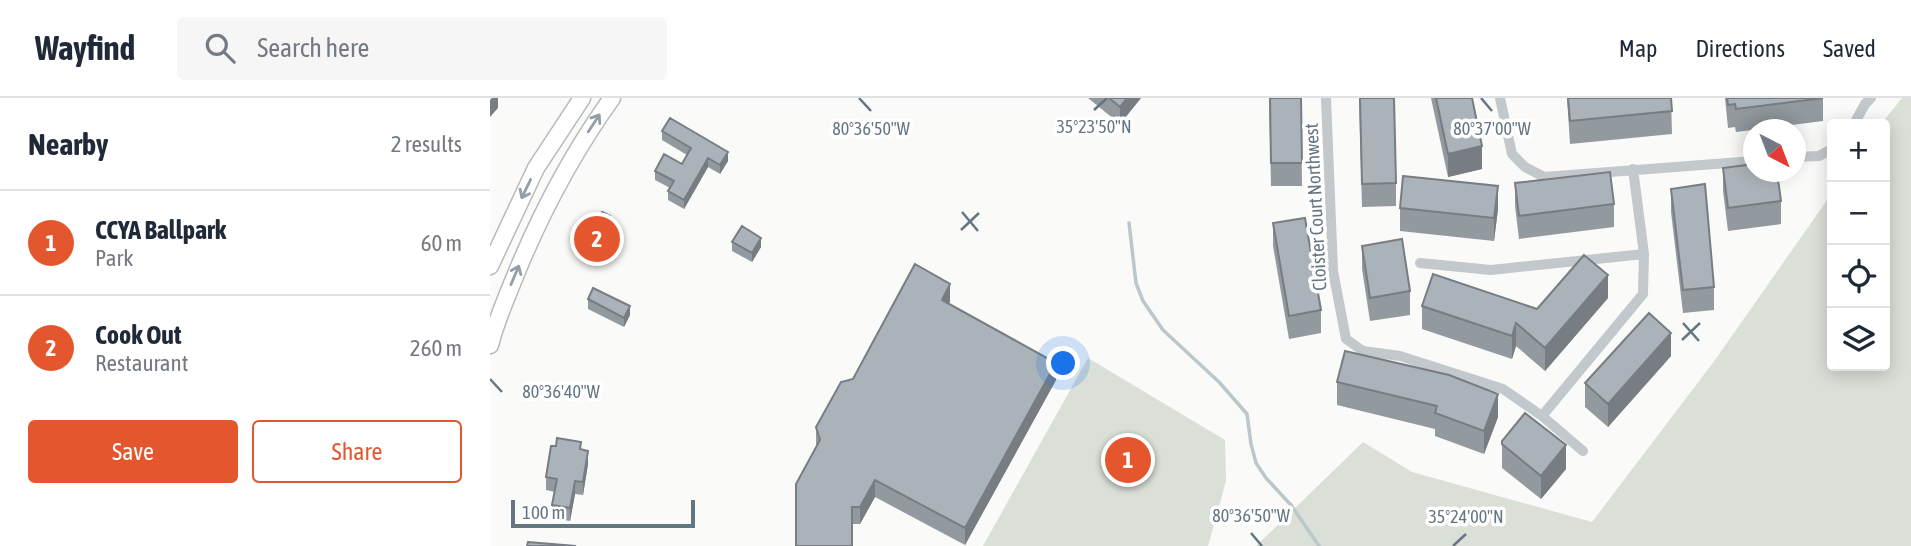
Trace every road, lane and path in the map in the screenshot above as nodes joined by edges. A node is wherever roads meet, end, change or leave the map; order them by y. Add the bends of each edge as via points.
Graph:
1 (582, 98) edge
2 (612, 98) edge
3 (1326, 98) edge
4 (1500, 98) edge
5 (1871, 98) edge
6 (1857, 119) edge
7 (1827, 152) edge
8 (1806, 157) edge
9 (1743, 161) edge
10 (1633, 169) junction
11 (1644, 254) junction
12 (1420, 263) dead end
13 (490, 266) edge
14 (490, 341) edge
15 (1542, 416) junction
16 (1584, 451) dead end

1 -> 13 main road via 536,169
14 -> 2 main road via 545,210
3 - 15 street, Cloister Court Northwest via 1333,271 1346,339 1363,351 1400,356 1503,389
4 - 10 street via 1512,154 1525,167 1544,177
5 - 6 street
7 - 8 street
9 - 10 street
10 - 11 street
11 - 12 street via 1491,270
11 - 15 street via 1643,294
15 - 16 street, Cloister Court Northwest

